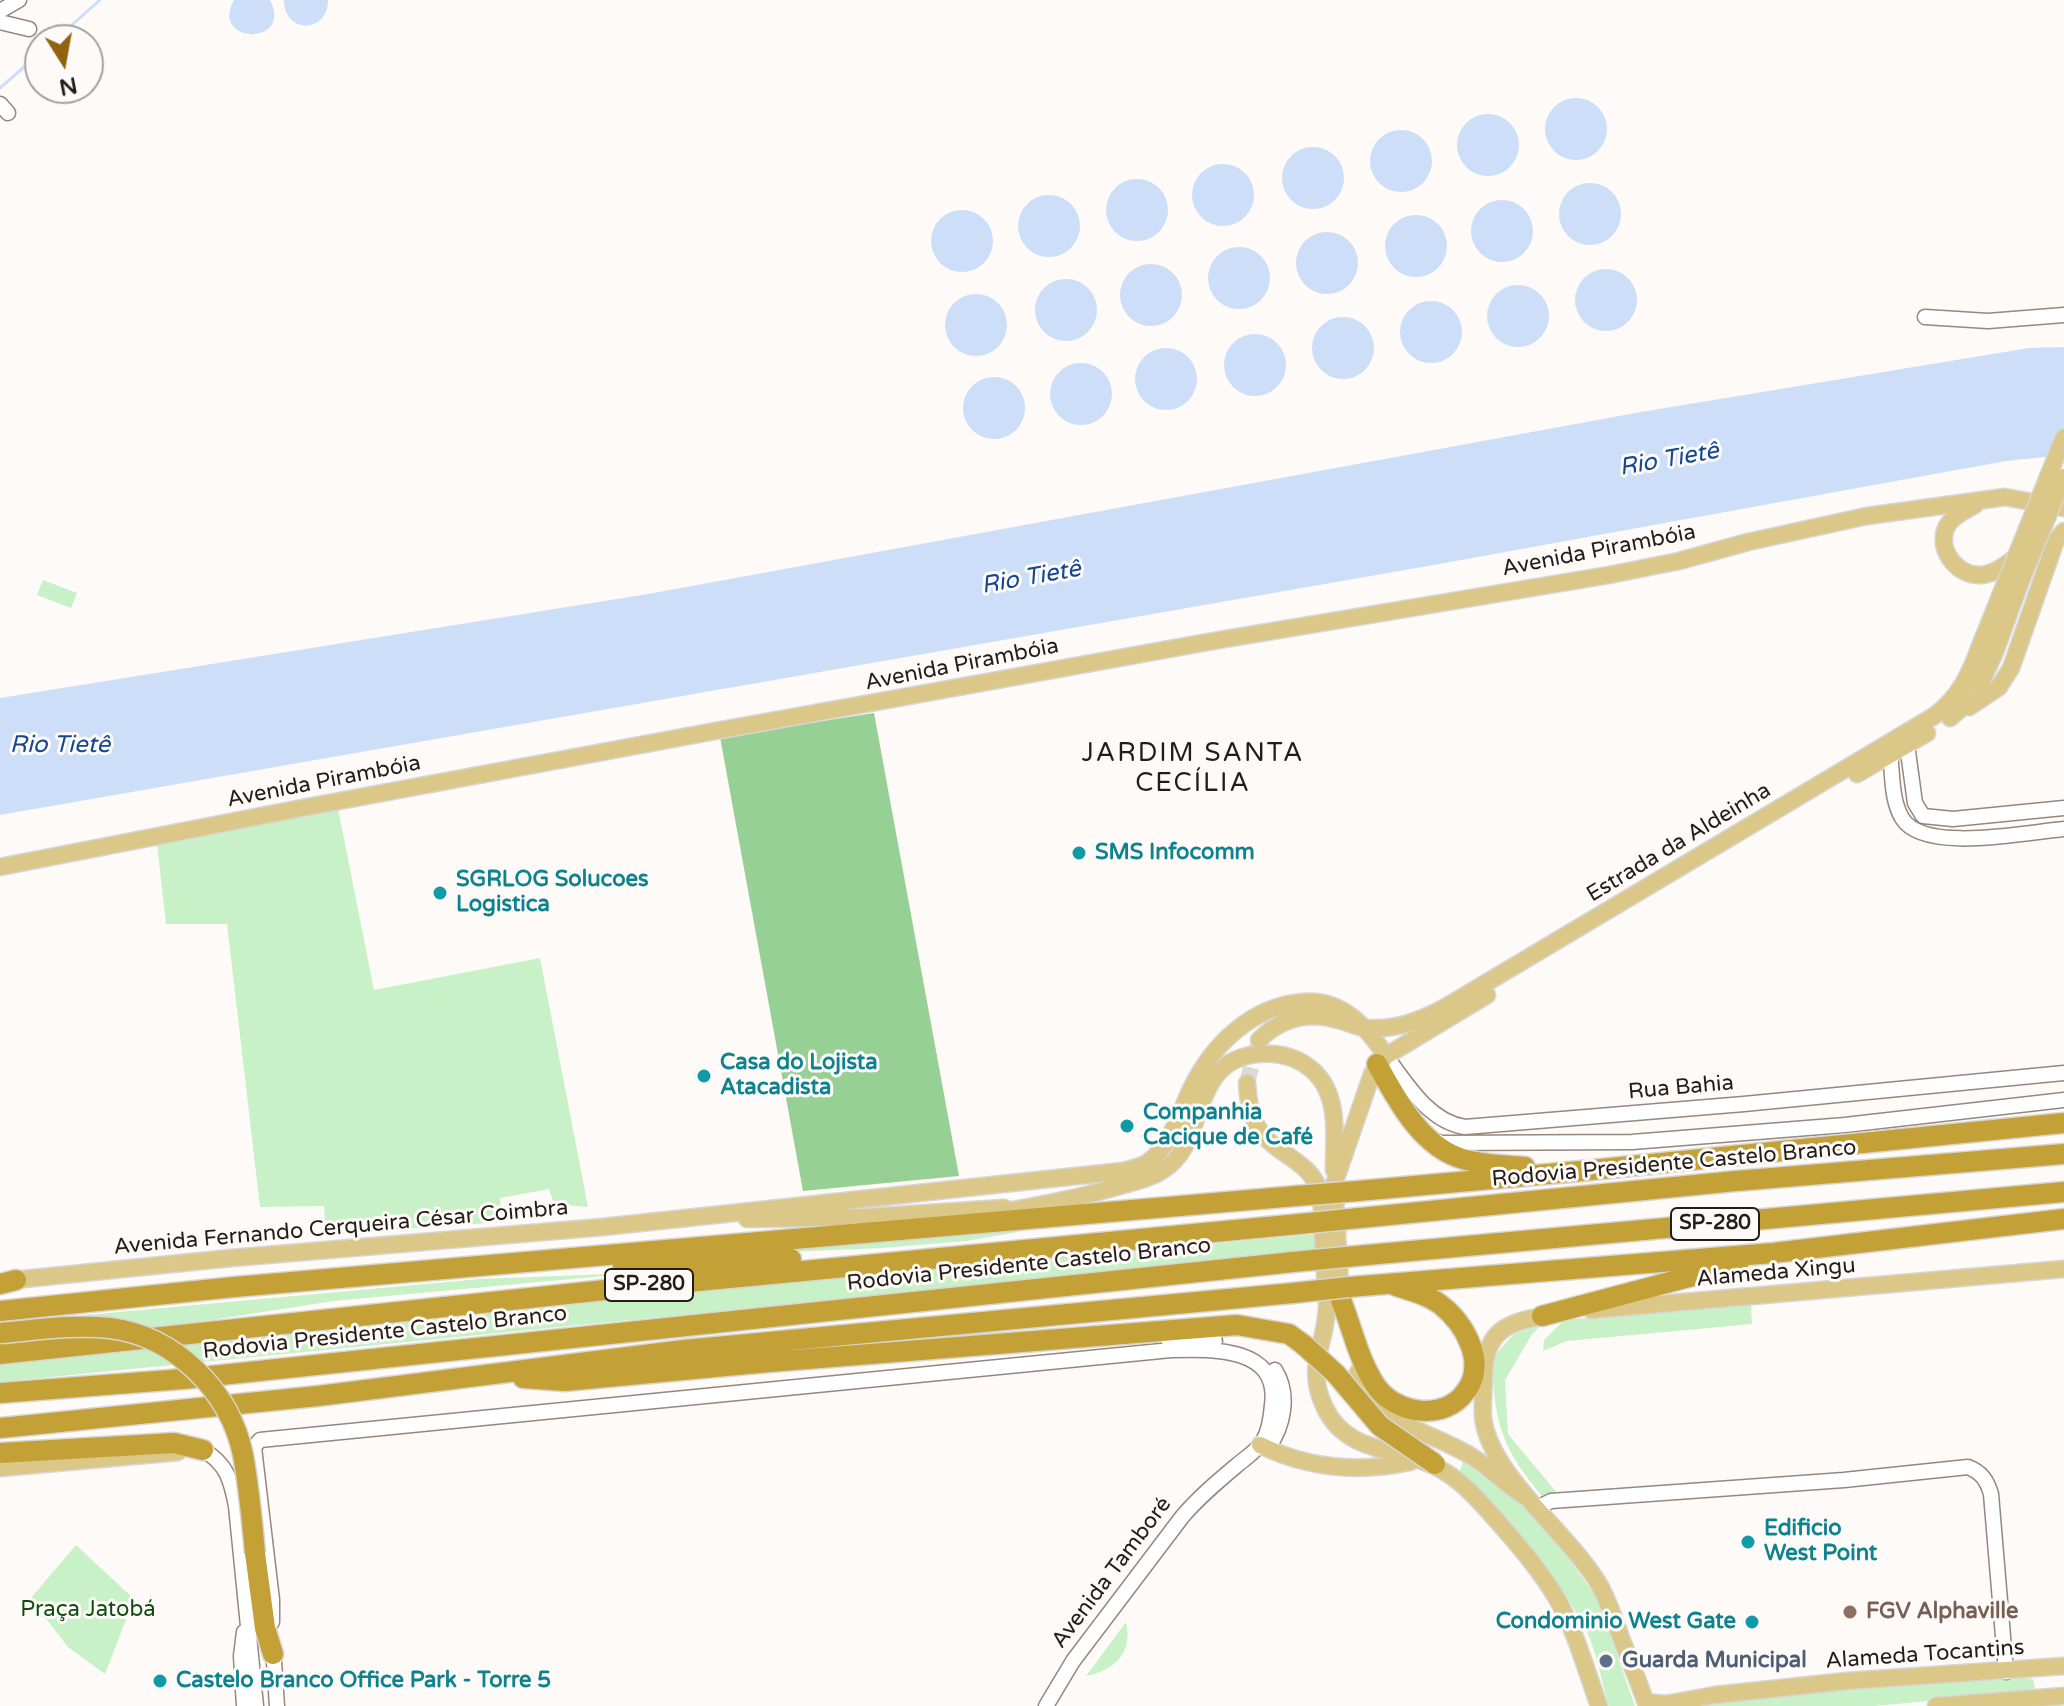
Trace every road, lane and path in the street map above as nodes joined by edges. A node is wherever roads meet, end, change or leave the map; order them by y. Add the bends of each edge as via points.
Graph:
1 (3, 0) edge
2 (19, 0) edge
3 (0, 11) edge
4 (0, 22) edge
5 (24, 28) edge
6 (2064, 315) edge
7 (1925, 317) dead end
8 (2064, 437) edge
9 (2064, 477) edge
10 (2064, 491) edge
11 (1990, 499) junction
12 (1931, 505) junction
13 (2064, 508) edge
14 (2064, 531) edge
15 (2015, 558) junction
16 (1988, 649) junction
17 (1954, 715) junction
18 (1906, 740) junction
19 (1890, 748) junction
20 (2061, 808) edge
21 (2062, 829) edge
22 (0, 867) edge
23 (1407, 1025) junction
24 (1364, 1028) junction
25 (1259, 1040) tunnel mouth
26 (1408, 1042) junction
27 (1381, 1060) junction
28 (2064, 1073) edge
29 (2010, 1078) junction
30 (1247, 1083) tunnel mouth
31 (2064, 1100) edge
32 (2019, 1105) junction
33 (2064, 1123) edge
34 (1428, 1139) junction
35 (2064, 1154) edge
36 (1581, 1171) junction
37 (1334, 1184) junction
38 (2064, 1192) edge
39 (1035, 1206) junction
40 (686, 1217) junction
41 (2064, 1219) edge
42 (877, 1232) junction
43 (1773, 1253) junction
44 (971, 1256) junction
45 (2064, 1269) edge
46 (5, 1282) edge
47 (1382, 1284) junction
48 (234, 1287) junction
49 (1341, 1300) junction
50 (0, 1311) edge
51 (1542, 1316) junction
52 (0, 1333) edge
53 (1118, 1335) junction
54 (0, 1354) edge
55 (504, 1374) junction
56 (84, 1385) junction
57 (0, 1393) edge
58 (0, 1405) edge
59 (0, 1428) edge
60 (1264, 1447) junction
61 (203, 1450) junction
62 (0, 1453) edge
63 (1430, 1465) junction
64 (0, 1468) edge
65 (1532, 1503) junction
66 (247, 1608) junction
67 (273, 1654) junction
68 (2064, 1666) edge
69 (2042, 1669) junction
70 (2006, 1672) junction
71 (2055, 1697) edge
72 (1646, 1704) edge
73 (1666, 1705) edge
74 (244, 1706) edge
75 (256, 1706) edge
76 (277, 1706) edge
77 (1046, 1706) edge
78 (1599, 1706) edge
79 (1936, 1706) edge

1 - 3 street
2 - 3 street
4 - 5 street
6 - 7 street via 1988,321
8 - 15 main road, bridge
9 - 16 main road, bridge
10 - 12 main road via 1990,489
11 - 12 main road
11 - 13 main road via 2020,498
11 - 15 main road via 1951,520 1944,538 1948,558 1964,572 1979,575
12 - 22 main road, Avenida Pirambóia via 1609,575 307,807 140,841 125,853 66,864 45,859
14 - 17 main road via 2056,540 2005,679
15 - 16 main road, bridge
16 - 17 main road, Estrada da Aldeinha via 1975,696
16 - 18 main road, Estrada da Aldeinha via 1955,700
17 - 18 main road, Estrada da Aldeinha
18 - 19 main road, Estrada da Aldeinha
18 - 20 street via 1915,803 1923,816 1953,819
19 - 21 street via 1898,808 1903,820 1920,833 1959,838
19 - 23 main road, Estrada da Aldeinha
19 - 26 main road, Estrada da Aldeinha
20 - 21 street
23 - 24 main road, Estrada da Aldeinha
23 - 26 main road
24 - 25 main road, Estrada da Aldeinha via 1307,1016 1280,1022
24 - 27 main road
24 - 40 main road via 1333,1005 1310,1001 1288,1003 1249,1020 1210,1058 1158,1151 1146,1163 1123,1171
26 - 27 main road, Estrada da Aldeinha
27 - 29 street, Rua Bahia via 1443,1120 1465,1127
27 - 34 highway
27 - 37 main road
28 - 29 street, Rua Bahia
29 - 32 street via 2009,1093
30 - 63 main road via 1257,1127 1307,1168 1321,1193 1328,1306 1315,1364 1325,1409 1335,1425 1356,1440
31 - 32 street
32 - 34 street via 1632,1142
33 - 36 highway, Rodovia Presidente Castelo Branco
34 - 36 highway via 1445,1152 1479,1163
35 - 44 highway, Rodovia Presidente Castelo Branco / SP-280, bridge
36 - 42 highway, Rodovia Presidente Castelo Branco, bridge
37 - 39 main road via 1335,1112 1323,1084 1301,1062 1254,1054 1227,1064 1211,1082 1183,1149 1166,1169 1089,1195
37 - 49 main road
38 - 56 highway, Rodovia Presidente Castelo Branco / SP-280, bridge via 1293,1262 183,1379
39 - 40 main road via 808,1219
39 - 42 main road
40 - 46 main road, Avenida Fernando Cerqueira César Coimbra
41 - 43 highway
42 - 48 highway, Rodovia Presidente Castelo Branco
43 - 47 highway
43 - 51 highway
44 - 48 highway via 612,1266 321,1288
44 - 54 highway, Rodovia Presidente Castelo Branco / SP-280
45 - 51 main road, Alameda Xingu
47 - 49 highway via 1441,1305 1467,1334 1472,1377 1467,1391 1444,1408 1406,1409 1378,1388
47 - 55 highway, bridge via 684,1350
48 - 50 highway, Rodovia Presidente Castelo Branco
49 - 65 main road via 1360,1379 1379,1405 1402,1423 1473,1458
51 - 65 main road, Alameda Xingu via 1496,1333 1484,1354 1483,1418 1494,1448
52 - 67 highway, bridge via 90,1327 132,1332 162,1344 207,1383 224,1406 243,1454 265,1628
53 - 55 highway via 565,1381
53 - 60 street via 1215,1341 1267,1359 1278,1374 1283,1402 1280,1425
53 - 63 highway, bridge via 1237,1325 1289,1334 1336,1374 1380,1426
55 - 59 highway
56 - 57 highway, Rodovia Presidente Castelo Branco / SP-280
56 - 58 highway via 51,1397
60 - 63 main road via 1329,1467
60 - 67 street via 1273,1401 1269,1377 1253,1360 1208,1349 260,1440 254,1447
60 - 77 street, Avenida Tamboré via 1194,1502 1073,1661
61 - 62 highway via 174,1443
61 - 64 main road
61 - 66 street via 219,1460 231,1479
63 - 78 main road via 1481,1503 1545,1580 1567,1619
65 - 70 street via 1968,1467 1985,1478 1991,1494
65 - 72 main road via 1568,1541 1600,1587
66 - 74 street via 241,1656
66 - 75 street
67 - 76 street
68 - 69 main road, Alameda Tocantins
69 - 70 main road, Alameda Tocantins
69 - 71 main road
70 - 73 main road, Alameda Tocantins via 1847,1681
71 - 79 main road
72 - 73 main road, Alameda Tocantins

